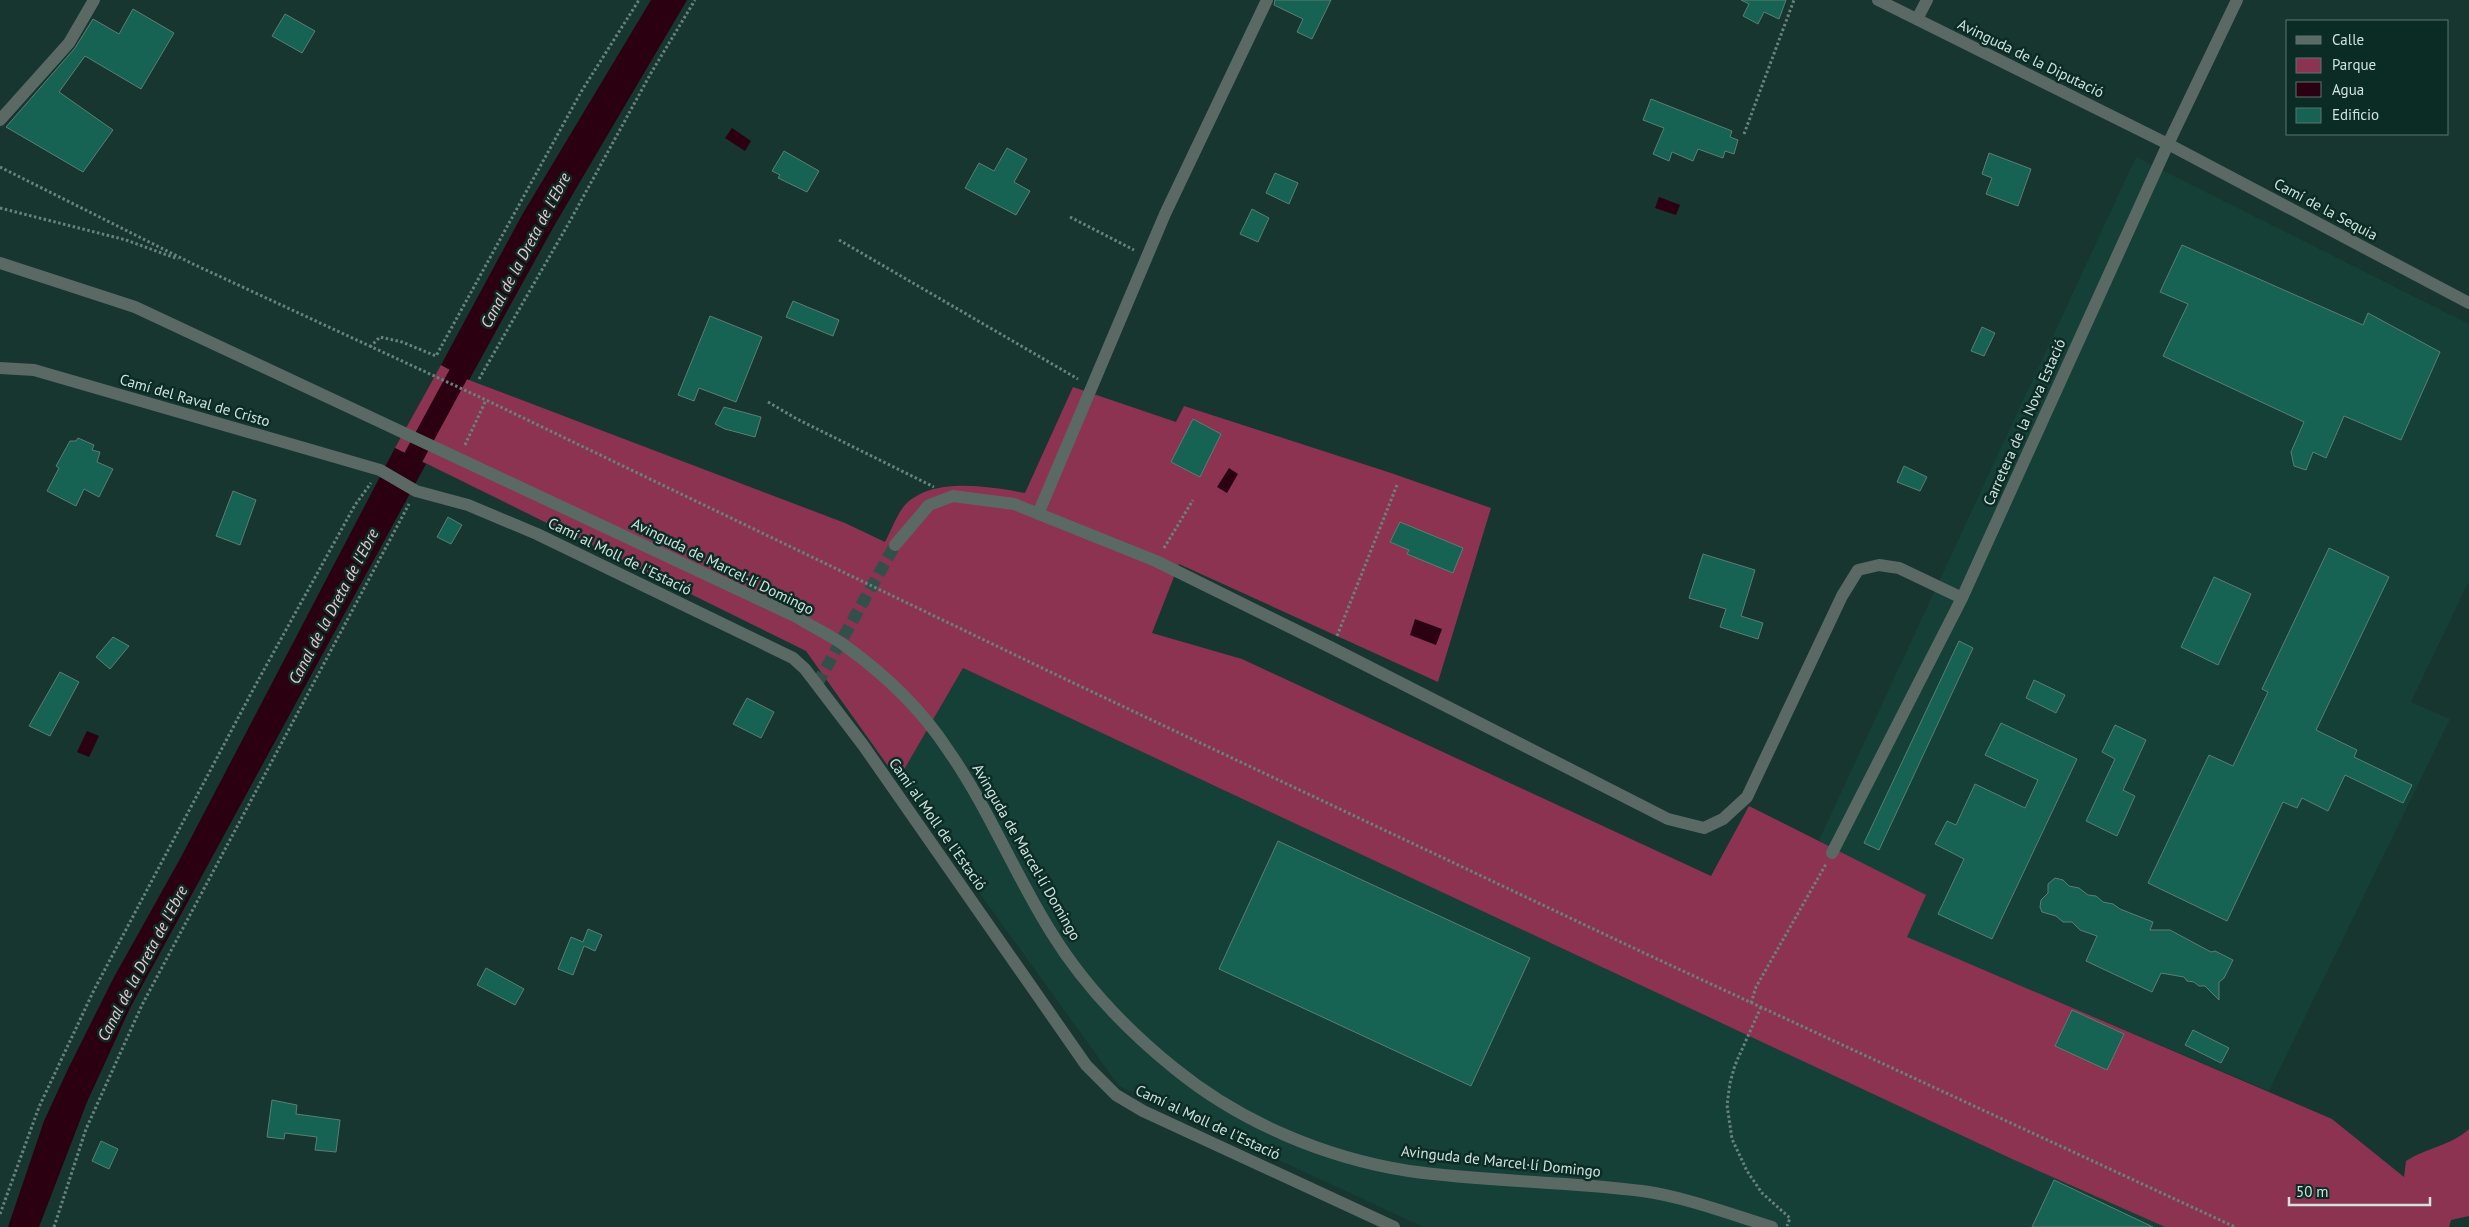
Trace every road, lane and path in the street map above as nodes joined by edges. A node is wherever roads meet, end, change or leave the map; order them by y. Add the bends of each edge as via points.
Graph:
1 (94, 0) edge
2 (639, 0) edge
3 (695, 0) edge
4 (1267, 0) edge
5 (1794, 0) edge
6 (1878, 0) edge
7 (1927, 0) edge
8 (2237, 0) edge
9 (1917, 19) junction
10 (0, 120) edge
11 (1744, 134) dead end
12 (2168, 144) junction
13 (0, 167) edge
14 (0, 208) edge
15 (1070, 217) dead end
16 (839, 240) dead end
17 (1147, 257) junction
18 (0, 263) edge
19 (193, 264) junction
20 (2469, 303) edge
21 (370, 347) junction
22 (0, 368) edge
23 (479, 379) dead end
24 (1092, 386) junction
25 (486, 400) junction
26 (768, 402) dead end
27 (454, 456) junction
28 (380, 470) junction
29 (1397, 485) dead end
30 (416, 491) junction
31 (953, 496) junction
32 (1194, 500) dead end
33 (1038, 514) junction
34 (896, 545) tunnel mouth
35 (1156, 561) junction
36 (1962, 598) junction
37 (1332, 648) junction
38 (1832, 853) joint
39 (1751, 1003) junction
40 (1761, 1007) junction
41 (0, 1214) edge
42 (54, 1227) edge
43 (1394, 1227) edge
44 (1772, 1227) edge
45 (1787, 1227) edge
46 (2235, 1227) edge

1 - 10 street via 69,43
2 - 21 path via 581,92 436,356 380,337
3 - 23 path via 651,72
4 - 17 street
5 - 11 path
6 - 9 street, Avinguda de la Diputació
7 - 9 street
8 - 12 street, Carretera de la Nova Estació
9 - 12 street, Avinguda de la Diputació
12 - 20 street, Camí de la Sequia
12 - 36 street, Carretera de la Nova Estació
13 - 19 path
14 - 19 path via 126,240
15 - 17 path
16 - 24 path
17 - 24 street
18 - 27 street, Avinguda de Marcel·lí Domingo via 135,307
19 - 21 path
21 - 25 path
22 - 28 street, Camí del Raval de Cristo via 34,370
24 - 33 street
25 - 27 path
25 - 39 path via 1063,678
26 - 31 path
27 - 44 street, Avinguda de Marcel·lí Domingo via 797,617 844,645 882,676 916,709 947,748 1052,934 1085,978 1123,1023 1176,1070 1230,1106 1274,1131 1345,1156 1406,1170 1644,1191
28 - 30 street, Camí del Raval de Cristo
28 - 41 path via 354,505 94,990 39,1107
29 - 37 path
30 - 42 path via 142,1004 86,1129
30 - 43 street, Camí al Moll de l'Estació via 468,504 537,534 793,658 863,745 1086,1065 1116,1095 1143,1111
31 - 33 street via 1014,504
31 - 34 street via 929,506
32 - 35 path
33 - 35 street
35 - 37 street
36 - 37 street via 1899,568 1879,565 1858,570 1842,596 1747,796 1722,819 1704,828 1668,819
36 - 38 street, Carretera de la Nova Estació
38 - 39 path via 1756,987
39 - 40 path
40 - 45 path via 1735,1065 1730,1082 1728,1114 1732,1139 1747,1171 1762,1193 1790,1218
40 - 46 path

